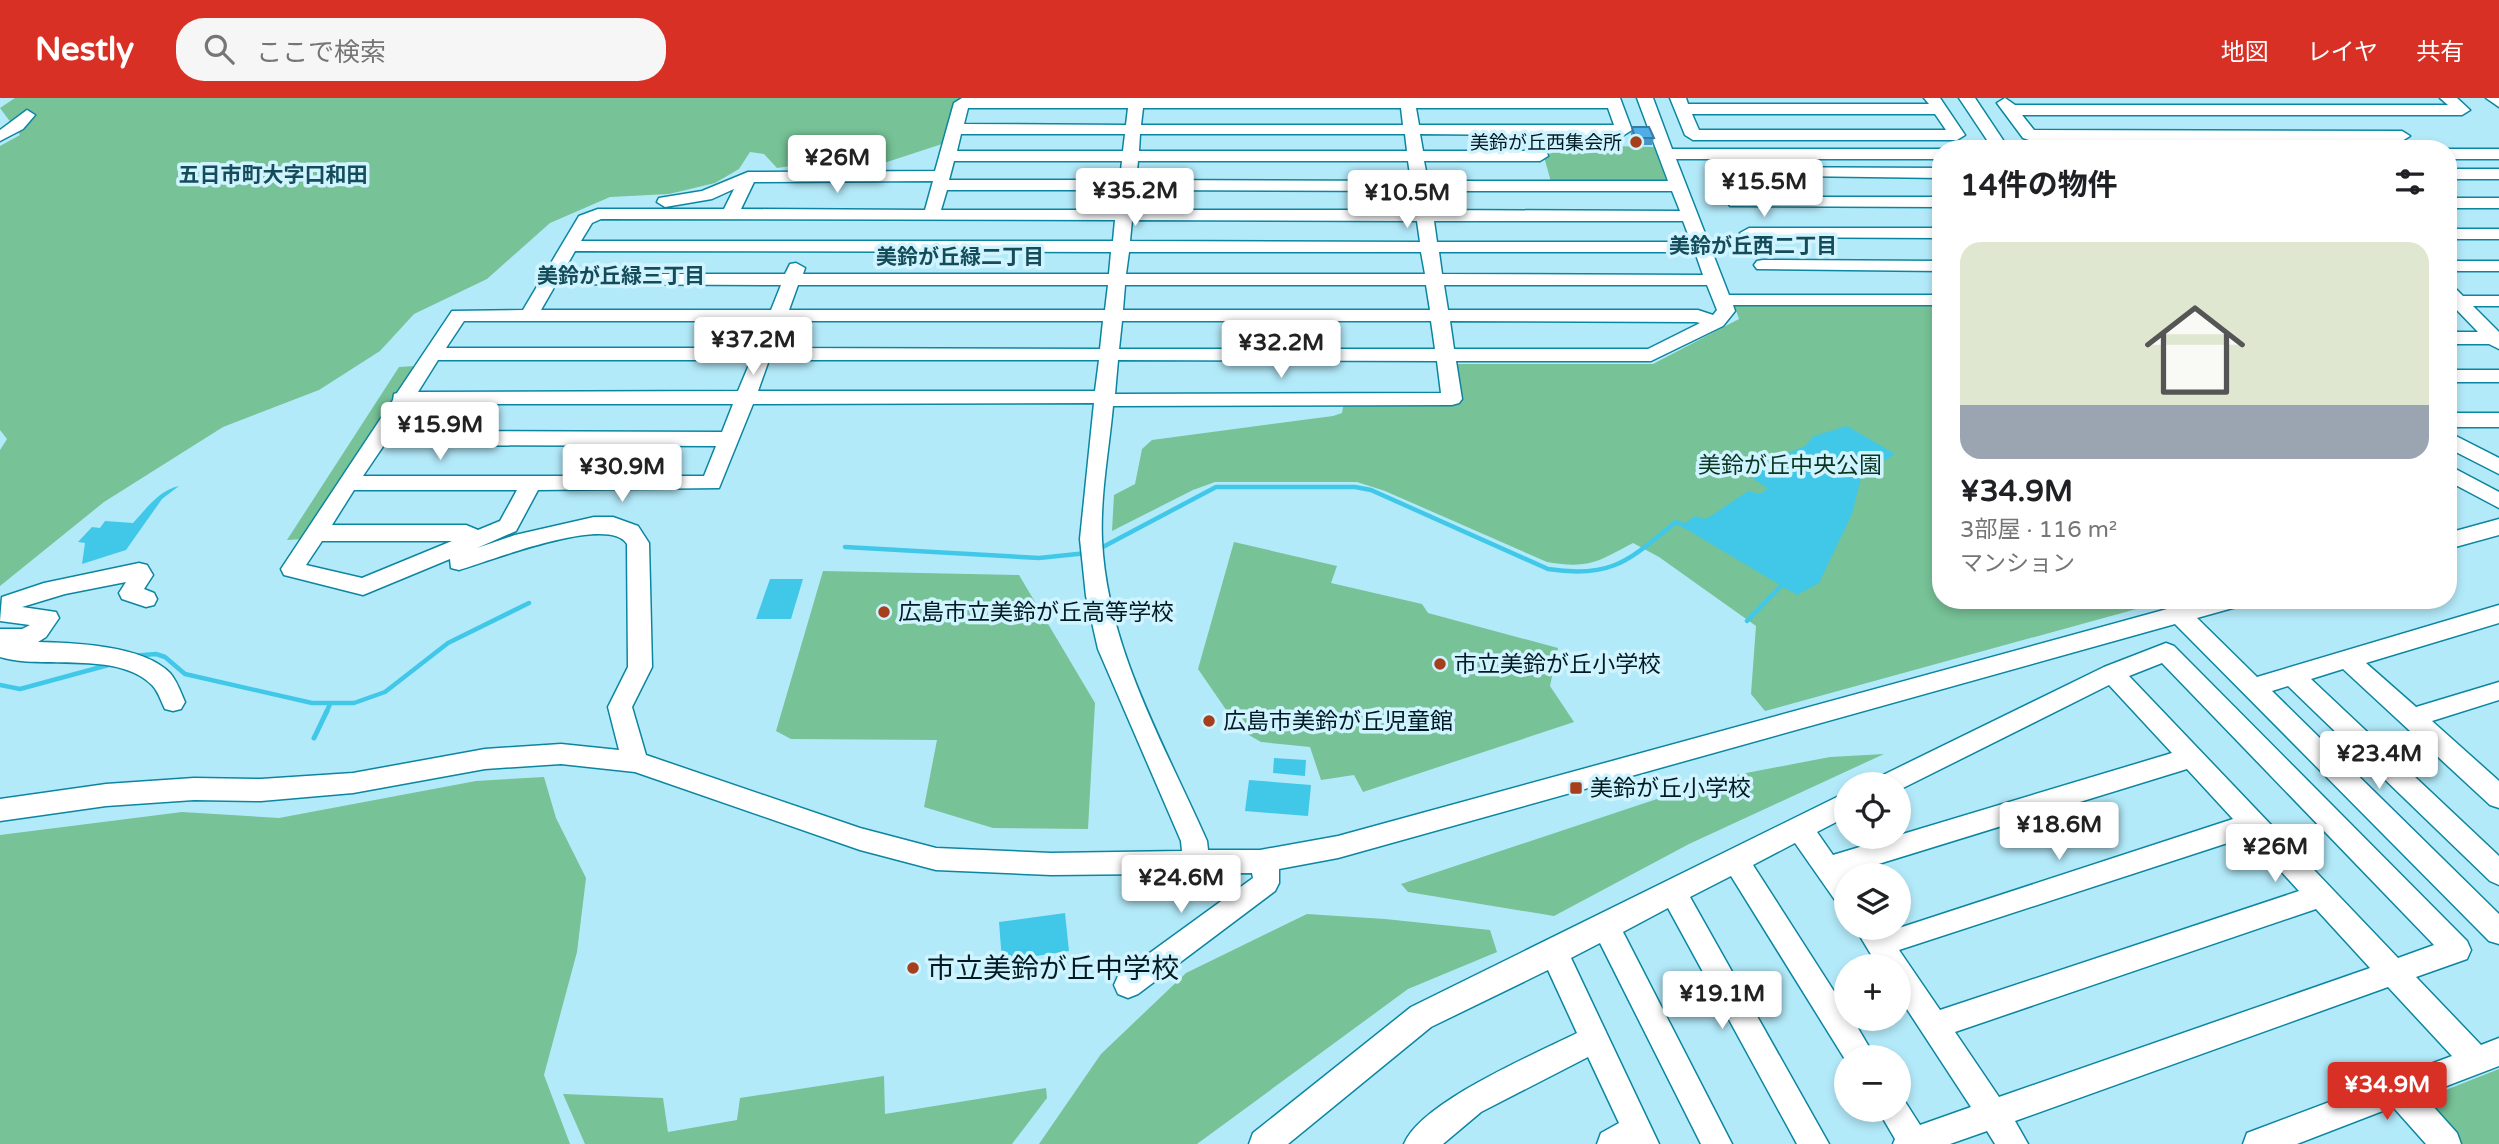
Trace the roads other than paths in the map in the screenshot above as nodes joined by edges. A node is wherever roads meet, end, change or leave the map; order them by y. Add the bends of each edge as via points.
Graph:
1 (1645, 98) edge
2 (1967, 98) edge
3 (2448, 98) edge
4 (1408, 101) edge
5 (1613, 101) edge
6 (1136, 103) junction
7 (1681, 103) edge
8 (1935, 104) edge
9 (2006, 104) edge
10 (2267, 104) edge
11 (2374, 110) junction
12 (27, 115) dead end
13 (955, 129) junction
14 (1134, 129) junction
15 (1412, 130) junction
16 (1532, 130) junction
17 (0, 136) edge
18 (2298, 136) junction
19 (1995, 140) edge
20 (2302, 140) edge
21 (1667, 154) junction
22 (1716, 154) junction
23 (1932, 154) edge
24 (2457, 154) edge
25 (2499, 155) edge
26 (948, 156) junction
27 (1131, 156) junction
28 (1416, 157) junction
29 (1724, 172) junction
30 (1932, 173) edge
31 (2457, 174) edge
32 (2499, 174) edge
33 (748, 177) junction
34 (941, 181) junction
35 (1128, 185) junction
36 (1420, 186) junction
37 (1679, 186) junction
38 (1736, 202) junction
39 (1932, 202) edge
40 (2457, 203) edge
41 (2499, 203) edge
42 (816, 213) junction
43 (598, 214) junction
44 (731, 214) junction
45 (932, 214) junction
46 (1125, 214) junction
47 (1424, 215) junction
48 (1689, 216) junction
49 (1749, 233) junction
50 (1932, 233) edge
51 (2457, 234) edge
52 (2499, 234) edge
53 (569, 246) junction
54 (804, 246) junction
55 (1121, 247) junction
56 (1429, 247) junction
57 (1701, 247) junction
58 (1763, 265) junction
59 (1932, 266) edge
60 (2457, 266) edge
61 (2499, 266) edge
62 (550, 279) junction
63 (792, 279) junction
64 (1434, 280) junction
65 (1714, 280) junction
66 (1117, 281) junction
67 (2457, 297) edge
68 (1722, 300) junction
69 (1777, 300) junction
70 (1932, 300) edge
71 (2499, 301) edge
72 (2457, 302) edge
73 (529, 315) junction
74 (778, 315) junction
75 (1439, 316) junction
76 (1113, 317) junction
77 (1716, 322) junction
78 (2457, 338) edge
79 (2497, 339) edge
80 (763, 353) junction
81 (431, 354) junction
82 (1109, 355) junction
83 (1446, 356) junction
84 (2457, 376) edge
85 (2499, 376) edge
86 (1105, 397) junction
87 (401, 398) junction
88 (746, 398) junction
89 (2457, 420) edge
90 (2499, 420) edge
91 (376, 438) junction
92 (729, 439) junction
93 (2457, 444) edge
94 (2499, 467) edge
95 (2457, 477) edge
96 (348, 483) junction
97 (531, 483) junction
98 (2499, 501) edge
99 (2499, 527) edge
100 (316, 533) junction
101 (475, 539) junction
102 (2457, 539) edge
103 (363, 587) junction
104 (146, 599) dead end
105 (2201, 609) edge
106 (2499, 614) edge
107 (2180, 615) junction
108 (0, 638) edge
109 (0, 649) edge
110 (2347, 659) junction
111 (2112, 673) junction
112 (2291, 675) junction
113 (2254, 687) junction
114 (2499, 691) edge
115 (173, 702) dead end
116 (2412, 718) junction
117 (2191, 758) junction
118 (635, 762) junction
119 (1911, 773) edge
120 (2489, 777) edge
121 (2499, 797) edge
122 (0, 810) edge
123 (1834, 811) edge
124 (2252, 824) junction
125 (1799, 828) junction
126 (1197, 860) junction
127 (1265, 860) junction
128 (1735, 860) junction
129 (1828, 868) junction
130 (2499, 873) edge
131 (1834, 877) edge
132 (1674, 893) junction
133 (2319, 896) junction
134 (1606, 927) junction
135 (2499, 932) edge
136 (1881, 946) edge
137 (1553, 953) junction
138 (2392, 973) junction
139 (1128, 985) dead end
140 (1911, 991) edge
141 (1934, 1026) junction
142 (1594, 1039) junction
143 (1852, 1045) edge
144 (2487, 1057) edge
145 (2399, 1091) junction
146 (1994, 1115) junction
147 (1900, 1122) edge
148 (1631, 1139) edge
149 (1911, 1143) edge
150 (1264, 1144) edge
151 (1419, 1144) edge
152 (1717, 1144) edge
153 (1814, 1144) edge
154 (2014, 1144) edge
155 (2258, 1144) edge
156 (2446, 1144) edge

1 - 21 street
2 - 19 street
3 - 11 street via 2462,110
4 - 5 street
4 - 6 street
4 - 15 street
5 - 16 street via 1624,130
6 - 13 street via 962,103
6 - 14 street
7 - 8 street
7 - 8 street via 1693,135 1956,135
9 - 10 street
9 - 18 street via 2029,135
10 - 11 street
10 - 18 street
11 - 18 street via 2402,136
12 - 17 street
13 - 14 street
13 - 26 street
14 - 15 street
14 - 27 street
15 - 16 street
15 - 28 street
16 - 28 street via 1540,156
18 - 20 street
21 - 22 street
21 - 37 street
22 - 23 street
22 - 29 street
24 - 25 street
26 - 27 street
26 - 34 street
27 - 28 street
27 - 35 street
28 - 36 street
29 - 30 street
29 - 38 street
31 - 32 street
33 - 34 street
33 - 43 street via 706,195 617,204
33 - 44 street
34 - 35 street
34 - 45 street
35 - 36 street
35 - 46 street
36 - 37 street
36 - 47 street
37 - 48 street
38 - 39 street
38 - 49 street
40 - 41 street
42 - 44 street
42 - 45 street
42 - 54 street
43 - 44 street
43 - 53 street via 585,220
45 - 46 street
46 - 47 street
46 - 55 street
47 - 48 street
47 - 56 street
48 - 57 street
49 - 50 street
49 - 58 street
51 - 52 street
53 - 54 street
53 - 62 street
54 - 55 street
54 - 63 street
55 - 56 street
55 - 66 street
56 - 57 street
56 - 64 street
57 - 65 street
58 - 59 street
58 - 69 street
60 - 61 street
62 - 63 street
62 - 73 street
63 - 66 street
63 - 74 street
64 - 65 street
64 - 66 street
64 - 75 street
65 - 68 street
66 - 76 street
67 - 71 street
68 - 69 street
68 - 77 street via 1726,311
69 - 70 street
72 - 79 street
73 - 74 street
73 - 81 street via 458,315
74 - 76 street
74 - 80 street
75 - 76 street
75 - 77 street via 1698,316
75 - 83 street
76 - 82 street
77 - 83 street via 1643,356
78 - 79 street
80 - 81 street
80 - 82 street
80 - 88 street
81 - 87 street
82 - 83 street
82 - 86 street
83 - 86 street via 1452,400
84 - 85 street
86 - 88 street
86 - 126 street via 1092,512 1097,596 1110,649 1194,841
87 - 88 street
87 - 91 street
88 - 92 street
89 - 90 street
91 - 92 street
91 - 96 street
92 - 97 street via 712,483
93 - 94 street
95 - 98 street
96 - 97 street
96 - 100 street
97 - 101 street via 508,526
99 - 102 street
100 - 101 street via 466,533
100 - 103 street via 292,569
101 - 103 street
103 - 118 street via 377,591 514,542 594,525 630,531 638,543 640,667 620,707
104 - 108 street via 130,593 142,575 139,571 24,596 5,604 4,614 48,618 39,633
105 - 107 street
106 - 110 street
107 - 113 street
107 - 127 street via 1388,833
109 - 115 street via 96,655 132,664 158,676
110 - 112 street
110 - 116 street
111 - 117 street
111 - 119 street
111 - 138 street via 2165,652 2457,950
112 - 113 street
112 - 130 street
113 - 135 street
114 - 116 street
116 - 120 street
117 - 124 street
117 - 129 street
118 - 122 street via 561,754 485,759 353,783 106,795
118 - 126 street via 860,839 936,859 1051,864
120 - 121 street
123 - 125 street
124 - 133 street
124 - 136 street
125 - 128 street
125 - 129 street
126 - 127 street
127 - 139 street via 1266,883
128 - 132 street
128 - 143 street
129 - 131 street
132 - 134 street
132 - 153 street
133 - 138 street
133 - 141 street
134 - 137 street
134 - 152 street
137 - 142 street
137 - 150 street via 1421,1017
138 - 144 street
138 - 146 street
140 - 141 street
141 - 146 street
142 - 148 street
142 - 151 street via 1470,1102
144 - 145 street
145 - 155 street
145 - 156 street
146 - 149 street
146 - 154 street
147 - 149 street

